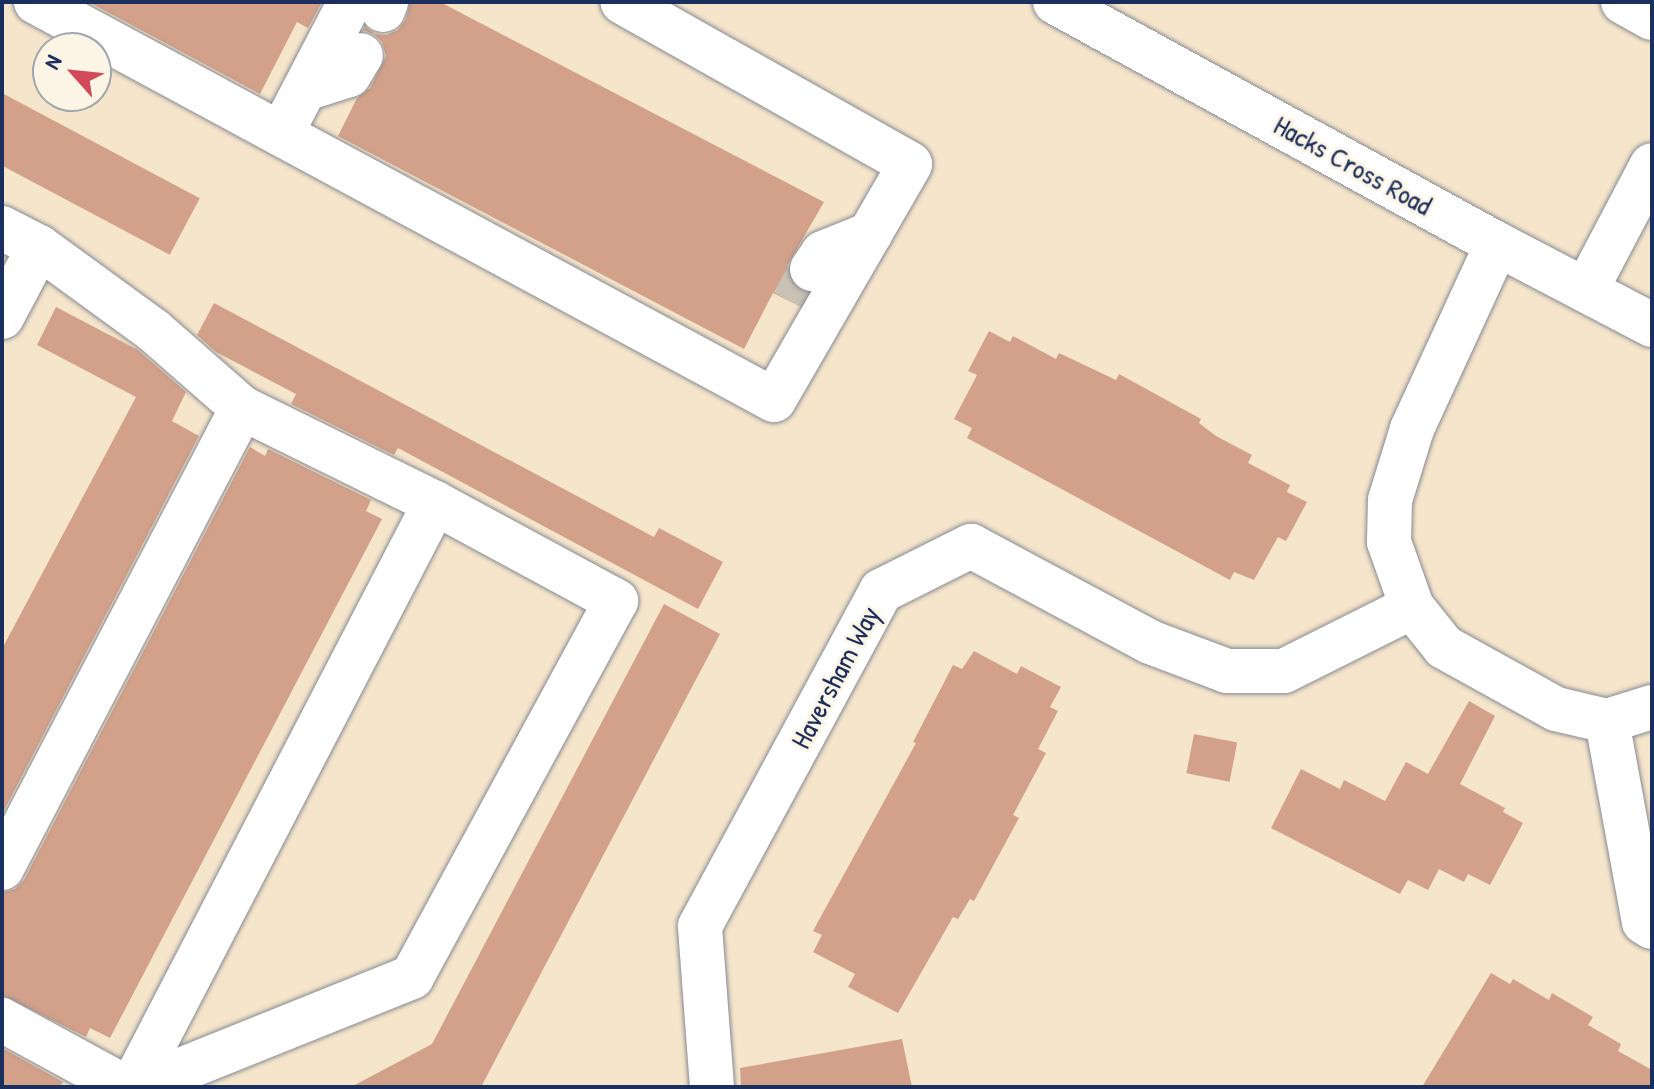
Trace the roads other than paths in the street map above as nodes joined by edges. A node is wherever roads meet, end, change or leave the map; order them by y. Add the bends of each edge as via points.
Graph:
1 (36, 2) edge
2 (623, 2) edge
3 (1055, 2) edge
4 (1623, 2) edge
5 (373, 5) edge
6 (1652, 18) edge
7 (361, 55) dead end
8 (305, 89) junction
9 (281, 134) junction
10 (1652, 165) edge
11 (870, 234) junction
12 (20, 237) edge
13 (1497, 244) junction
14 (1586, 290) junction
15 (2, 317) edge
16 (1652, 325) edge
17 (801, 354) junction
18 (242, 408) junction
19 (435, 503) junction
20 (1412, 607) junction
21 (1652, 707) edge
22 (1607, 721) junction
23 (2, 868) edge
24 (1652, 927) edge
25 (2, 1020) edge
26 (125, 1087) edge
27 (132, 1087) edge
28 (139, 1087) edge
29 (712, 1087) edge

1 - 9 street
2 - 11 street via 910,164
3 - 13 street, Hacks Cross Road
4 - 6 street
5 - 8 street
7 - 8 street via 349,75
8 - 9 street
9 - 17 street via 774,400
10 - 14 street
11 - 17 street
11 - 17 street via 823,253 802,286 788,324
12 - 15 street
12 - 18 street via 153,330
13 - 14 street, Hacks Cross Road
13 - 20 street via 1412,429 1390,500 1389,542
14 - 16 street, Hacks Cross Road
18 - 19 street
18 - 23 street
19 - 27 street
19 - 28 street via 616,601 412,977
20 - 22 street via 1444,647 1495,678 1556,709
20 - 29 street, Haversham Way via 1284,671 1227,671 1150,642 971,546 881,591 700,926
21 - 22 street
22 - 24 street via 1644,922
25 - 26 street

